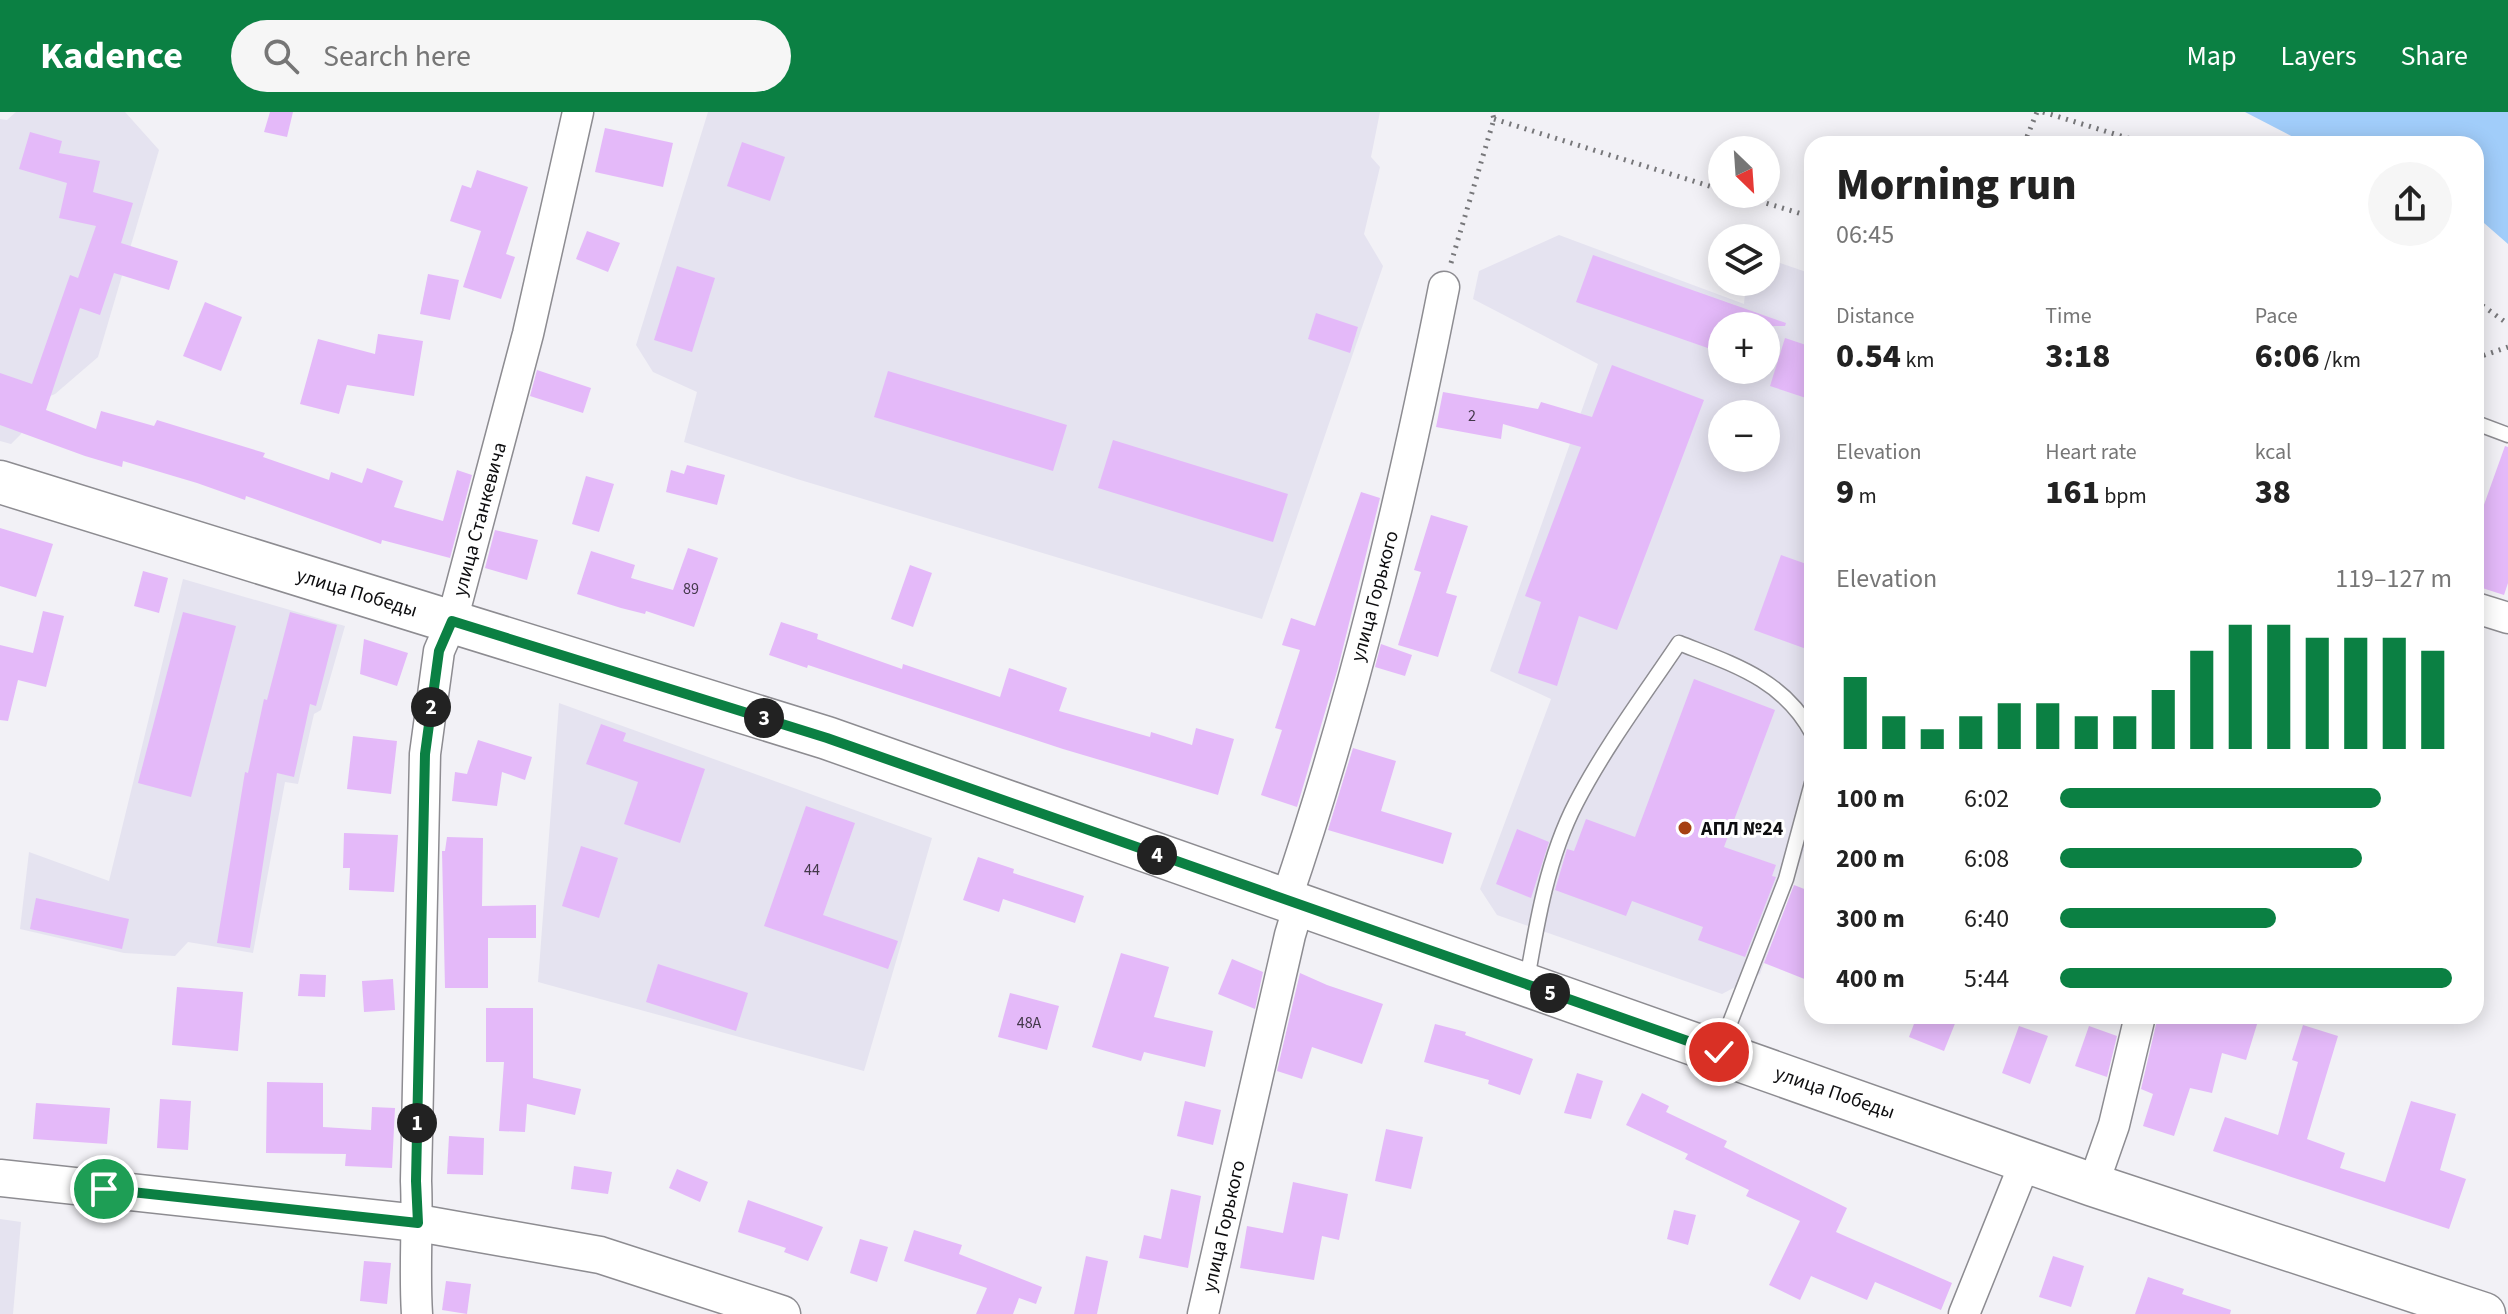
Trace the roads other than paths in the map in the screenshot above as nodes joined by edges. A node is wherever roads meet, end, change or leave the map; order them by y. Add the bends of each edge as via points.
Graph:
1 (578, 112) edge
2 (1444, 287) road end
3 (2484, 426) edge
4 (2508, 435) edge
5 (0, 482) edge
6 (2484, 610) edge
7 (2508, 618) edge
8 (452, 621) junction
9 (1804, 717) edge
10 (1804, 813) edge
11 (1293, 903) junction
12 (1526, 984) junction
13 (2138, 1024) edge
14 (1719, 1052) junction
15 (2026, 1160) junction
16 (0, 1178) edge
17 (2093, 1185) junction
18 (418, 1223) junction
19 (722, 1305) edge
20 (417, 1314) edge
21 (782, 1314) edge
22 (1203, 1314) edge
23 (1964, 1314) edge
24 (2484, 1314) edge

1 - 8 street, улица Станкевича via 528,334
2 - 11 street, улица Горького via 1383,570
3 - 4 lane
5 - 8 main road, улица Победы
6 - 7 street
8 - 11 main road, улица Победы via 827,738
8 - 18 street, улица Станкевича via 439,651 425,754
9 - 12 lane via 1755,674 1679,643 1575,805 1553,864
10 - 14 lane via 1786,879
11 - 12 main road, улица Победы
11 - 22 street, улица Горького via 1287,950
12 - 14 main road, улица Победы
13 - 17 street via 2114,1125
14 - 15 main road, улица Победы
15 - 17 main road, улица Победы
15 - 23 street
16 - 18 street
17 - 24 main road, улица Победы
18 - 19 street via 600,1255
18 - 20 street, улица Станкевича
19 - 21 street

